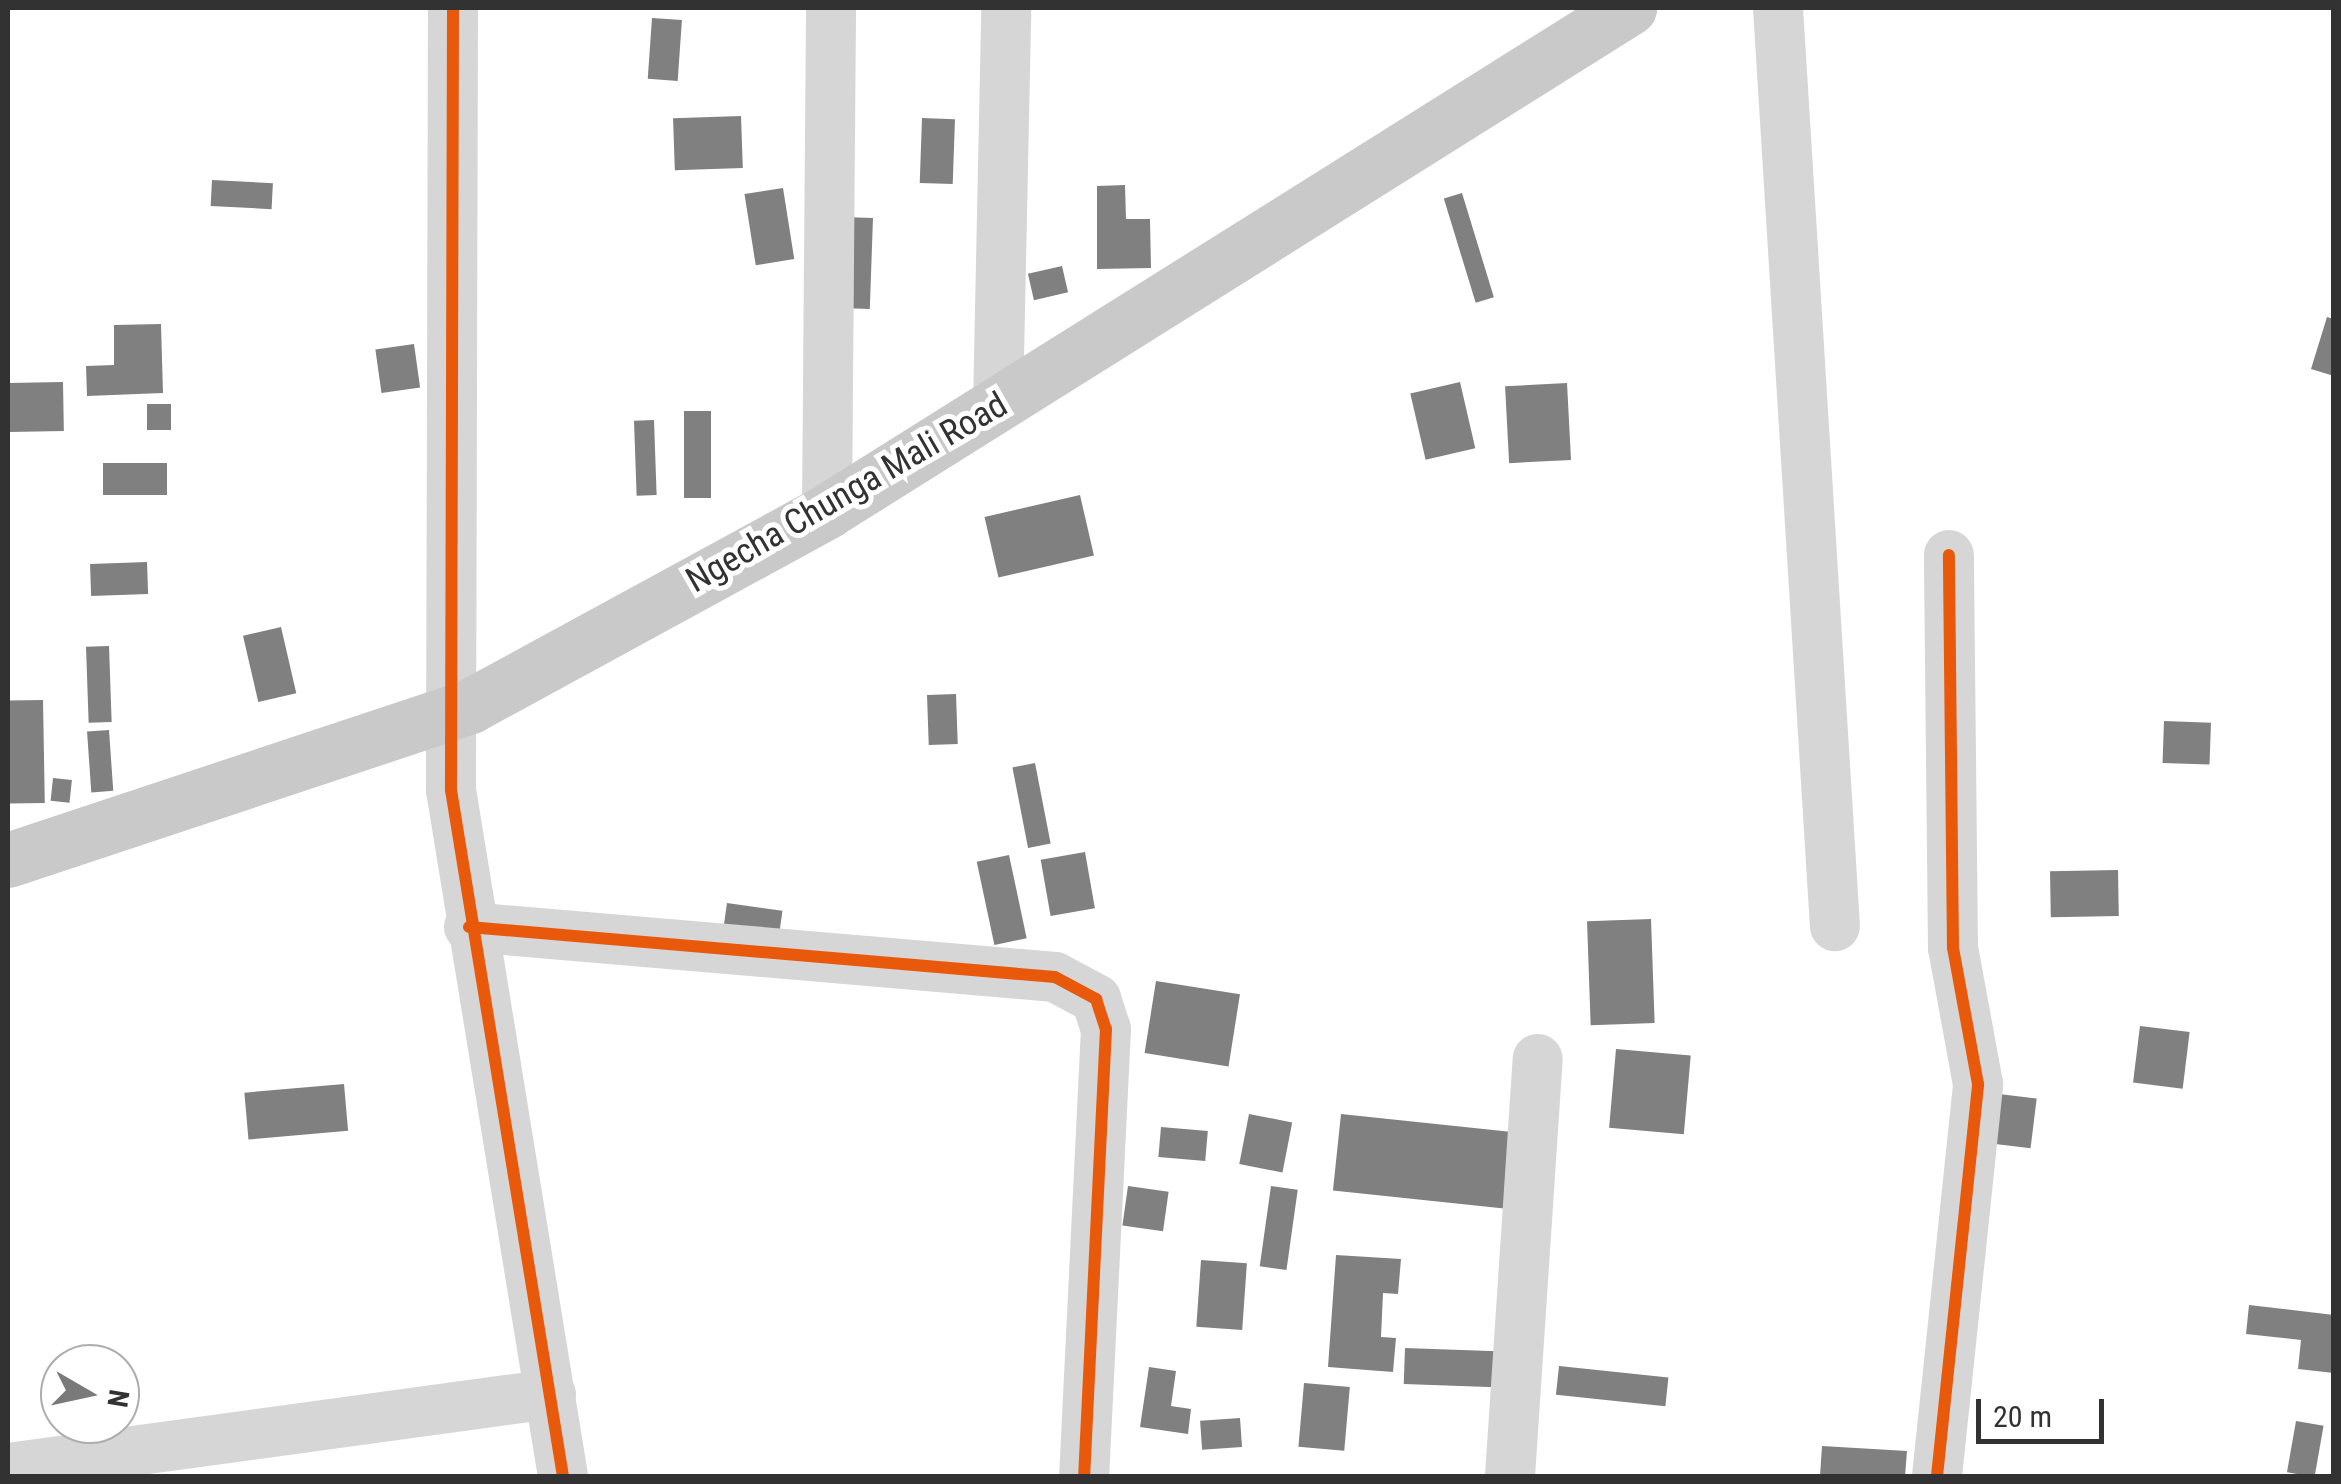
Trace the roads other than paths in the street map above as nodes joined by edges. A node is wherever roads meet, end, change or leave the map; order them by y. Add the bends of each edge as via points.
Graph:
1 (453, 8) edge
2 (476, 8) edge
3 (832, 8) edge
4 (1006, 8) edge
5 (1629, 8) edge
6 (1778, 8) edge
7 (998, 406) junction
8 (827, 510) junction
9 (1950, 555) dead end
10 (460, 710) junction
11 (8, 860) edge
12 (1834, 926) dead end
13 (469, 927) junction
14 (1538, 1059) dead end
15 (551, 1394) junction
16 (8, 1468) edge
17 (563, 1476) edge
18 (1084, 1476) edge
19 (1510, 1476) edge
20 (1937, 1476) edge

1 - 10 street
2 - 10 street
3 - 8 street
4 - 7 street
5 - 7 main road, Ngecha Chunga Mali Road
6 - 12 street
7 - 8 main road, Ngecha Chunga Mali Road
8 - 10 main road, Ngecha Chunga Mali Road
9 - 20 street via 1953,948 1978,1084
10 - 11 main road, Ngecha Chunga Mali Road
10 - 13 street
13 - 15 street
13 - 18 street via 1055,977 1096,999 1106,1030
14 - 19 street
15 - 16 street
15 - 17 street

